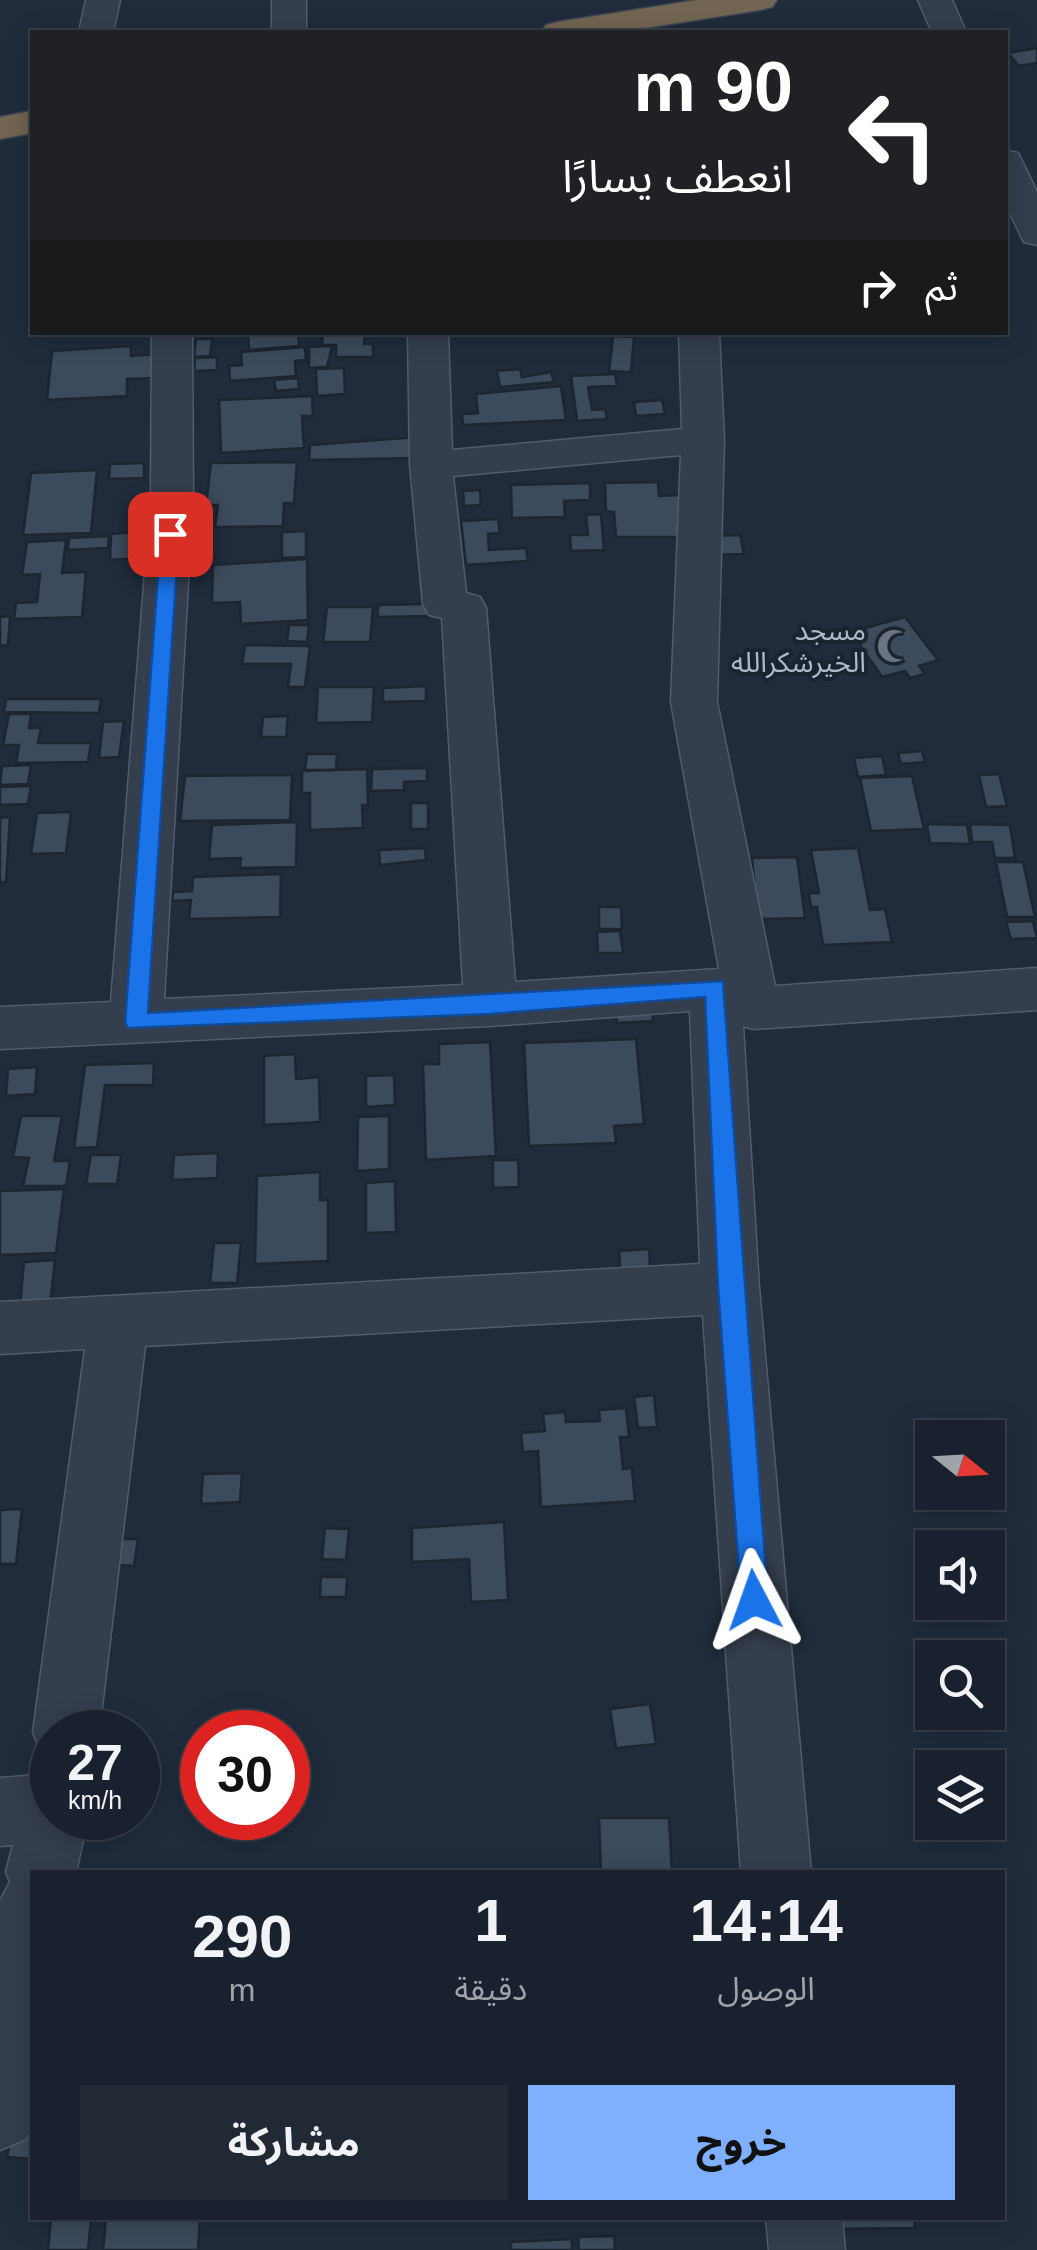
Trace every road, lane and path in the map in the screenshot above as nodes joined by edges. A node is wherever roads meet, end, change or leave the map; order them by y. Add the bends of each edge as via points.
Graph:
1 (103, 0) edge
2 (290, 0) edge
3 (760, 0) edge
4 (935, 0) edge
5 (628, 27) edge
6 (96, 30) edge
7 (288, 30) edge
8 (586, 30) edge
9 (948, 30) edge
10 (30, 122) edge
11 (0, 128) edge
12 (1008, 168) edge
13 (1037, 234) edge
14 (172, 335) edge
15 (428, 335) edge
16 (699, 335) edge
17 (703, 440) junction
18 (431, 464) junction
19 (1037, 989) edge
20 (734, 998) junction
21 (490, 1005) junction
22 (136, 1022) junction
23 (0, 1028) edge
24 (730, 1288) junction
25 (118, 1324) junction
26 (0, 1328) edge
27 (69, 1710) edge
28 (30, 1810) edge
29 (0, 1812) edge
30 (49, 1840) edge
31 (41, 1870) edge
32 (776, 1870) edge
33 (30, 1925) edge
34 (23, 1985) edge
35 (0, 2113) edge
36 (804, 2220) edge
37 (806, 2250) edge

1 - 6 street
2 - 7 street
3 - 5 highway
4 - 9 street
5 - 8 highway
10 - 11 highway
12 - 13 street
14 - 22 street via 172,497
15 - 18 street
16 - 17 street
17 - 18 street
17 - 20 street via 694,702
18 - 21 street via 445,604 464,608
19 - 20 street
20 - 21 street
20 - 24 street
21 - 22 street
22 - 23 street
24 - 25 street
24 - 32 street
25 - 26 street
25 - 27 street
28 - 29 street
30 - 31 street
33 - 34 street
34 - 35 street
36 - 37 street

